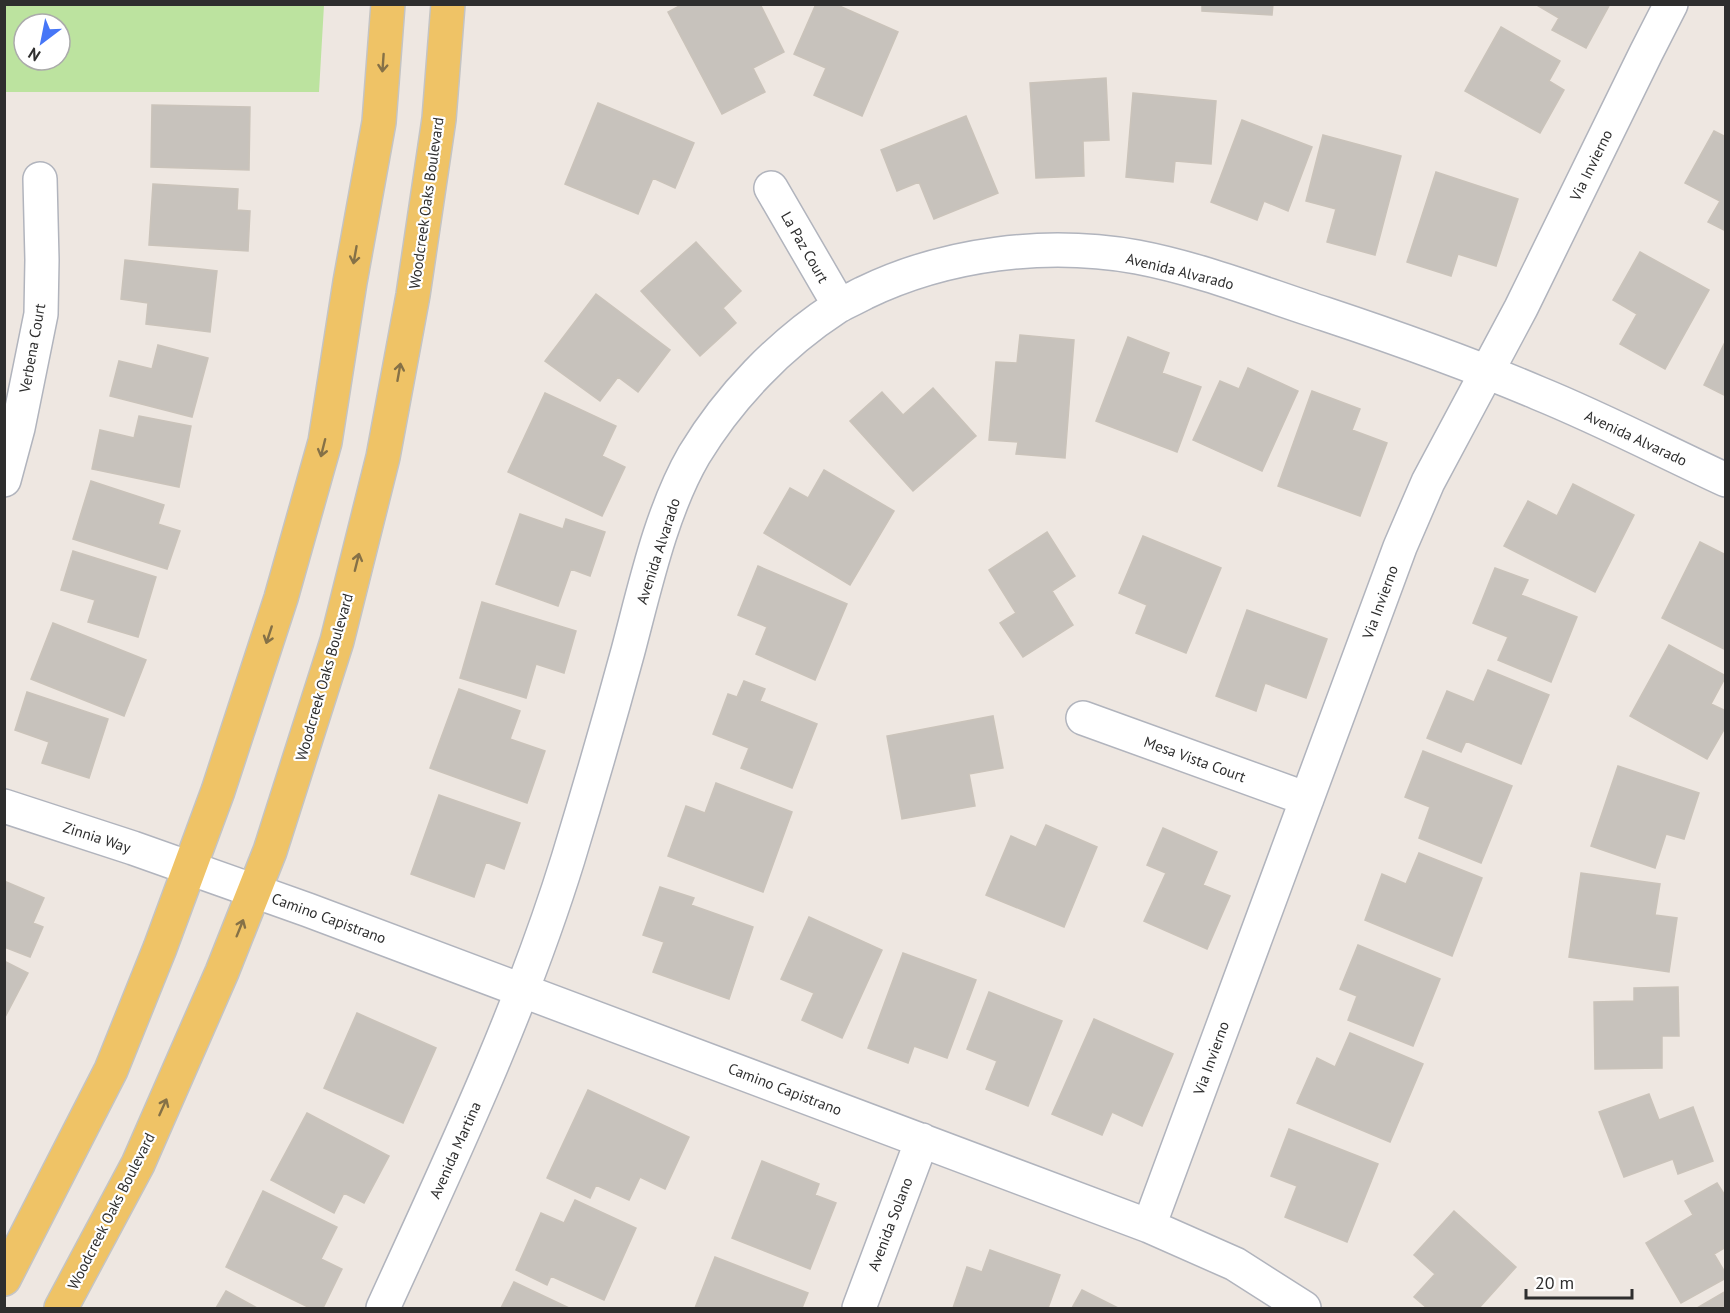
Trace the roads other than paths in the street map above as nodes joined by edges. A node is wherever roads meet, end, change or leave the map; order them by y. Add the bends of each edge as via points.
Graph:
1 (388, 4) edge
2 (448, 4) edge
3 (1671, 4) edge
4 (40, 178) dead end
5 (771, 188) dead end
6 (839, 305) junction
7 (1486, 372) junction
8 (4, 480) edge
9 (1725, 480) edge
10 (1083, 718) dead end
11 (1307, 799) junction
12 (4, 806) edge
13 (190, 868) junction
14 (254, 891) junction
15 (521, 990) junction
16 (922, 1140) junction
17 (1149, 1226) junction
18 (4, 1279) edge
19 (61, 1308) edge
20 (383, 1308) edge
21 (859, 1308) edge
22 (1304, 1308) edge

1 -> 13 main road via 379,122 325,441 281,598
14 -> 2 main road, Woodcreek Oaks Boulevard via 337,641 383,457 413,295 439,119
3 - 7 street, Via Invierno
4 - 8 street, Verbena Court via 41,314
5 - 6 street, La Paz Court
6 - 7 street, Avenida Alvarado via 890,281 944,264 1011,252 1089,252 1137,257 1196,272 1421,346
6 - 15 street, Avenida Alvarado via 798,335 756,375 693,457 670,506 600,756
7 - 9 street, Avenida Alvarado
7 - 11 street, Via Invierno via 1428,482 1400,548
10 - 11 street, Mesa Vista Court
11 - 17 street, Via Invierno
12 - 13 street, Zinnia Way
13 - 14 street, Zinnia Way
13 - 18 main road via 111,1070
14 - 15 street, Camino Capistrano
19 -> 14 main road, Woodcreek Oaks Boulevard via 138,1164
15 - 16 street, Camino Capistrano
15 - 20 street, Avenida Martina via 478,1099
16 - 17 street, Camino Capistrano
16 - 21 street, Avenida Solano
17 - 22 street, Camino Capistrano via 1235,1264

